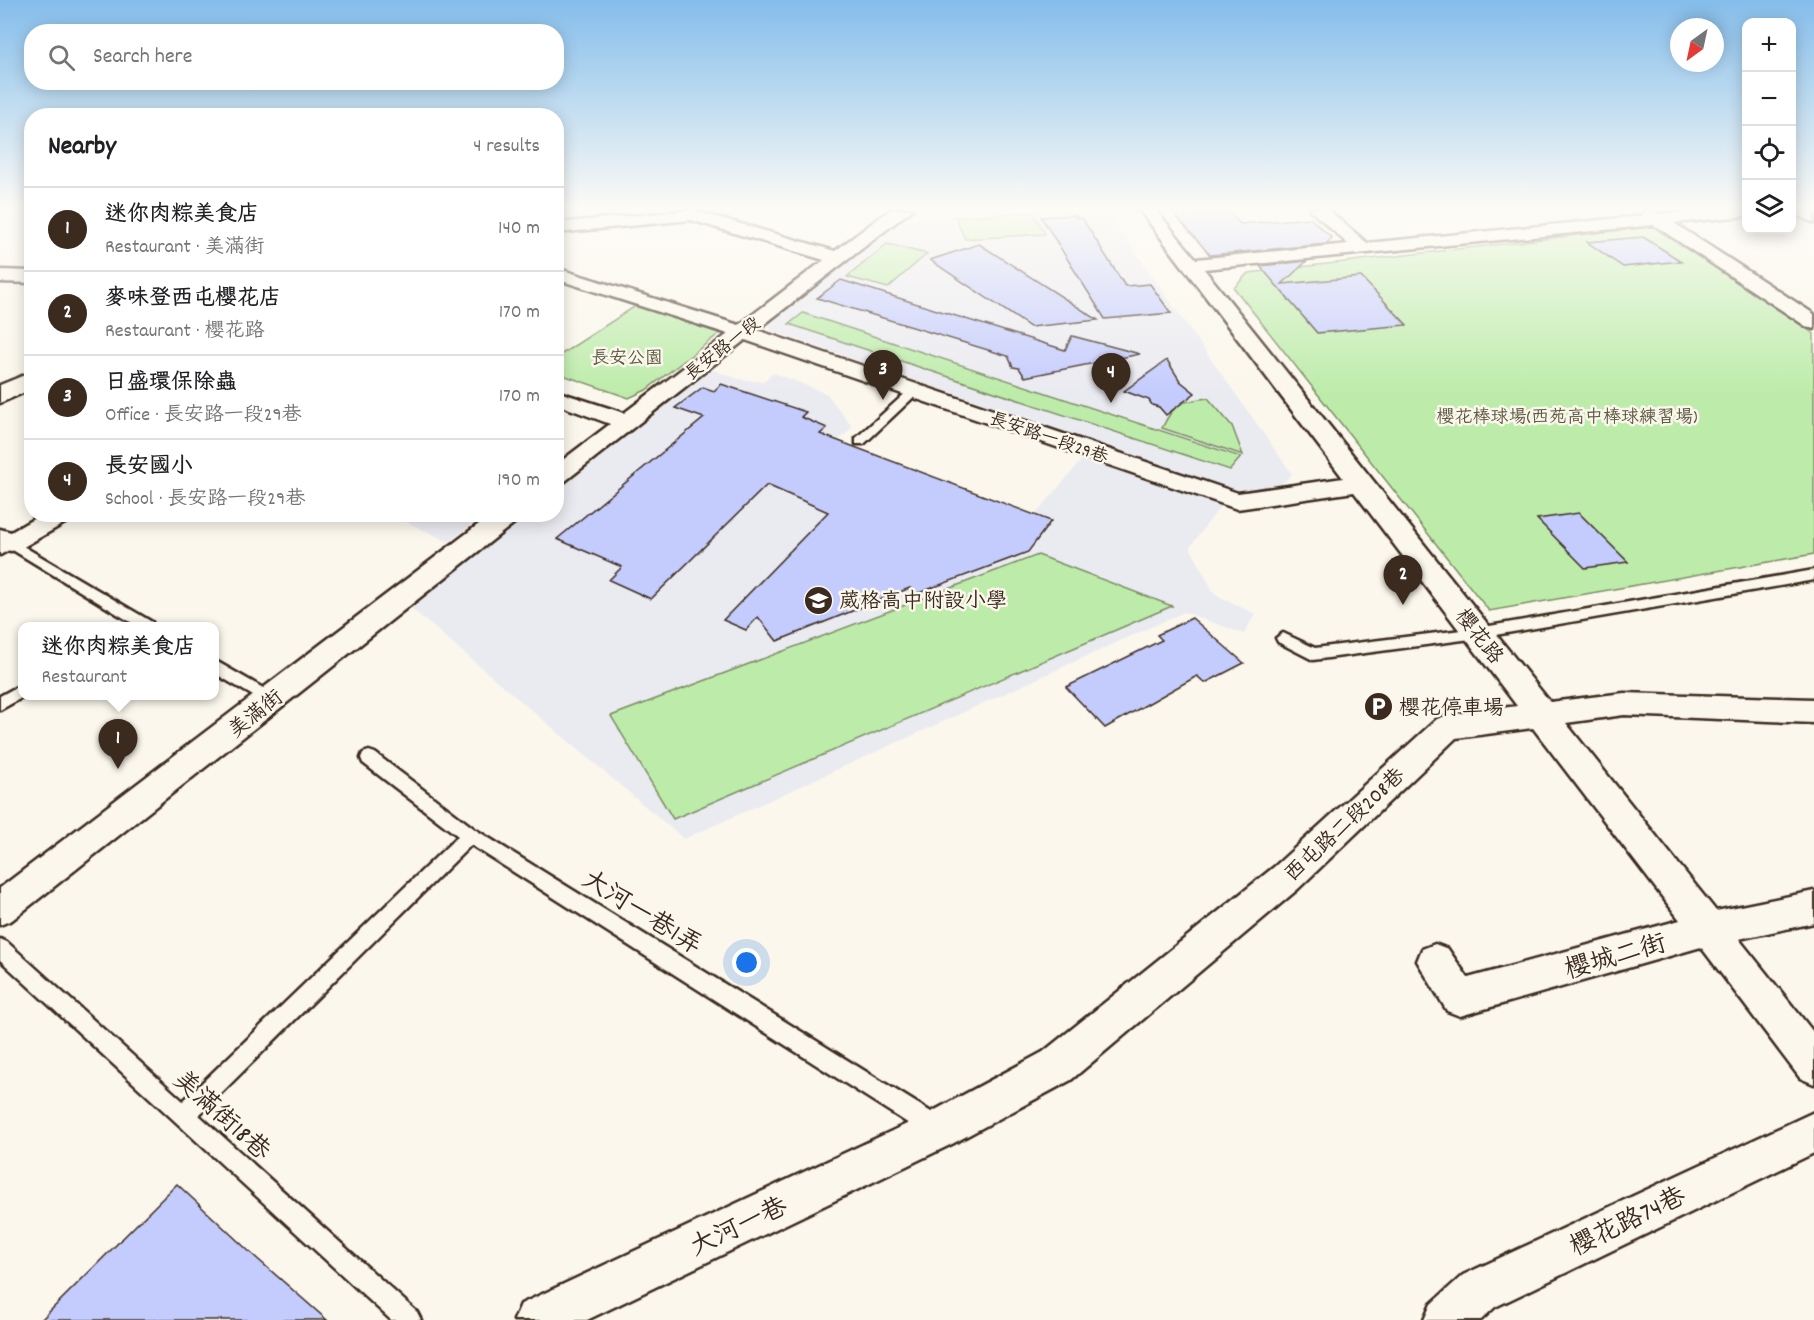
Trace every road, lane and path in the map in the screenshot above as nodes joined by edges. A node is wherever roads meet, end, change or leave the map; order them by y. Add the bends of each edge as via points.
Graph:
1 (822, 271) edge
2 (1195, 271) edge
3 (1734, 271) edge
4 (0, 276) edge
5 (564, 276) edge
6 (24, 277) edge
7 (1814, 323) edge
8 (742, 332) junction
9 (24, 383) edge
10 (914, 391) junction
11 (0, 394) edge
12 (564, 400) edge
13 (627, 422) junction
14 (860, 441) dead end
15 (564, 471) edge
16 (1361, 483) junction
17 (45, 522) edge
18 (499, 522) edge
19 (4, 543) edge
20 (1814, 575) edge
21 (132, 617) junction
22 (125, 622) edge
23 (140, 622) edge
24 (1478, 633) junction
25 (1283, 638) dead end
26 (219, 669) edge
27 (18, 693) edge
28 (272, 700) junction
29 (0, 704) edge
30 (1814, 711) edge
31 (1540, 714) junction
32 (369, 758) dead end
33 (470, 835) junction
34 (1814, 907) edge
35 (0, 909) edge
36 (1708, 929) junction
37 (0, 948) edge
38 (1436, 961) dead end
39 (1814, 1064) edge
40 (184, 1115) junction
41 (938, 1130) junction
42 (1814, 1132) edge
43 (409, 1320) edge
44 (537, 1320) edge
45 (1447, 1320) edge

1 - 8 street, 長安路一段
2 - 16 street, 櫻花路
3 - 7 street
4 - 6 street
5 - 8 street, 長安路一段29巷
8 - 10 street, 長安路一段29巷
8 - 13 street, 長安路一段
9 - 11 street
10 - 14 lane
10 - 16 street, 長安路一段29巷 via 1237,501
12 - 13 street
13 - 15 street
16 - 24 street, 櫻花路
17 - 19 street
18 - 28 street, 美滿街
19 - 21 lane
20 - 24 lane
21 - 22 lane
21 - 23 lane
24 - 25 lane via 1314,654
24 - 31 street, 櫻花路
26 - 28 lane
27 - 29 lane
28 - 35 street, 美滿街
30 - 31 street, 西屯路二段208巷 via 1624,704
31 - 36 street, 櫻花路
31 - 41 street, 西屯路二段208巷 via 1448,727 1286,878 1057,1066
32 - 33 lane, 大河一巷1弄
33 - 40 lane
33 - 41 lane, 大河一巷1弄
34 - 36 street, 櫻城二街
36 - 38 street, 櫻城二街 via 1461,998
36 - 39 street, 櫻花路
37 - 40 lane, 美滿街18巷
40 - 43 lane, 美滿街18巷
41 - 44 street, 大河一巷
42 - 45 street, 櫻花路74巷 via 1479,1291

